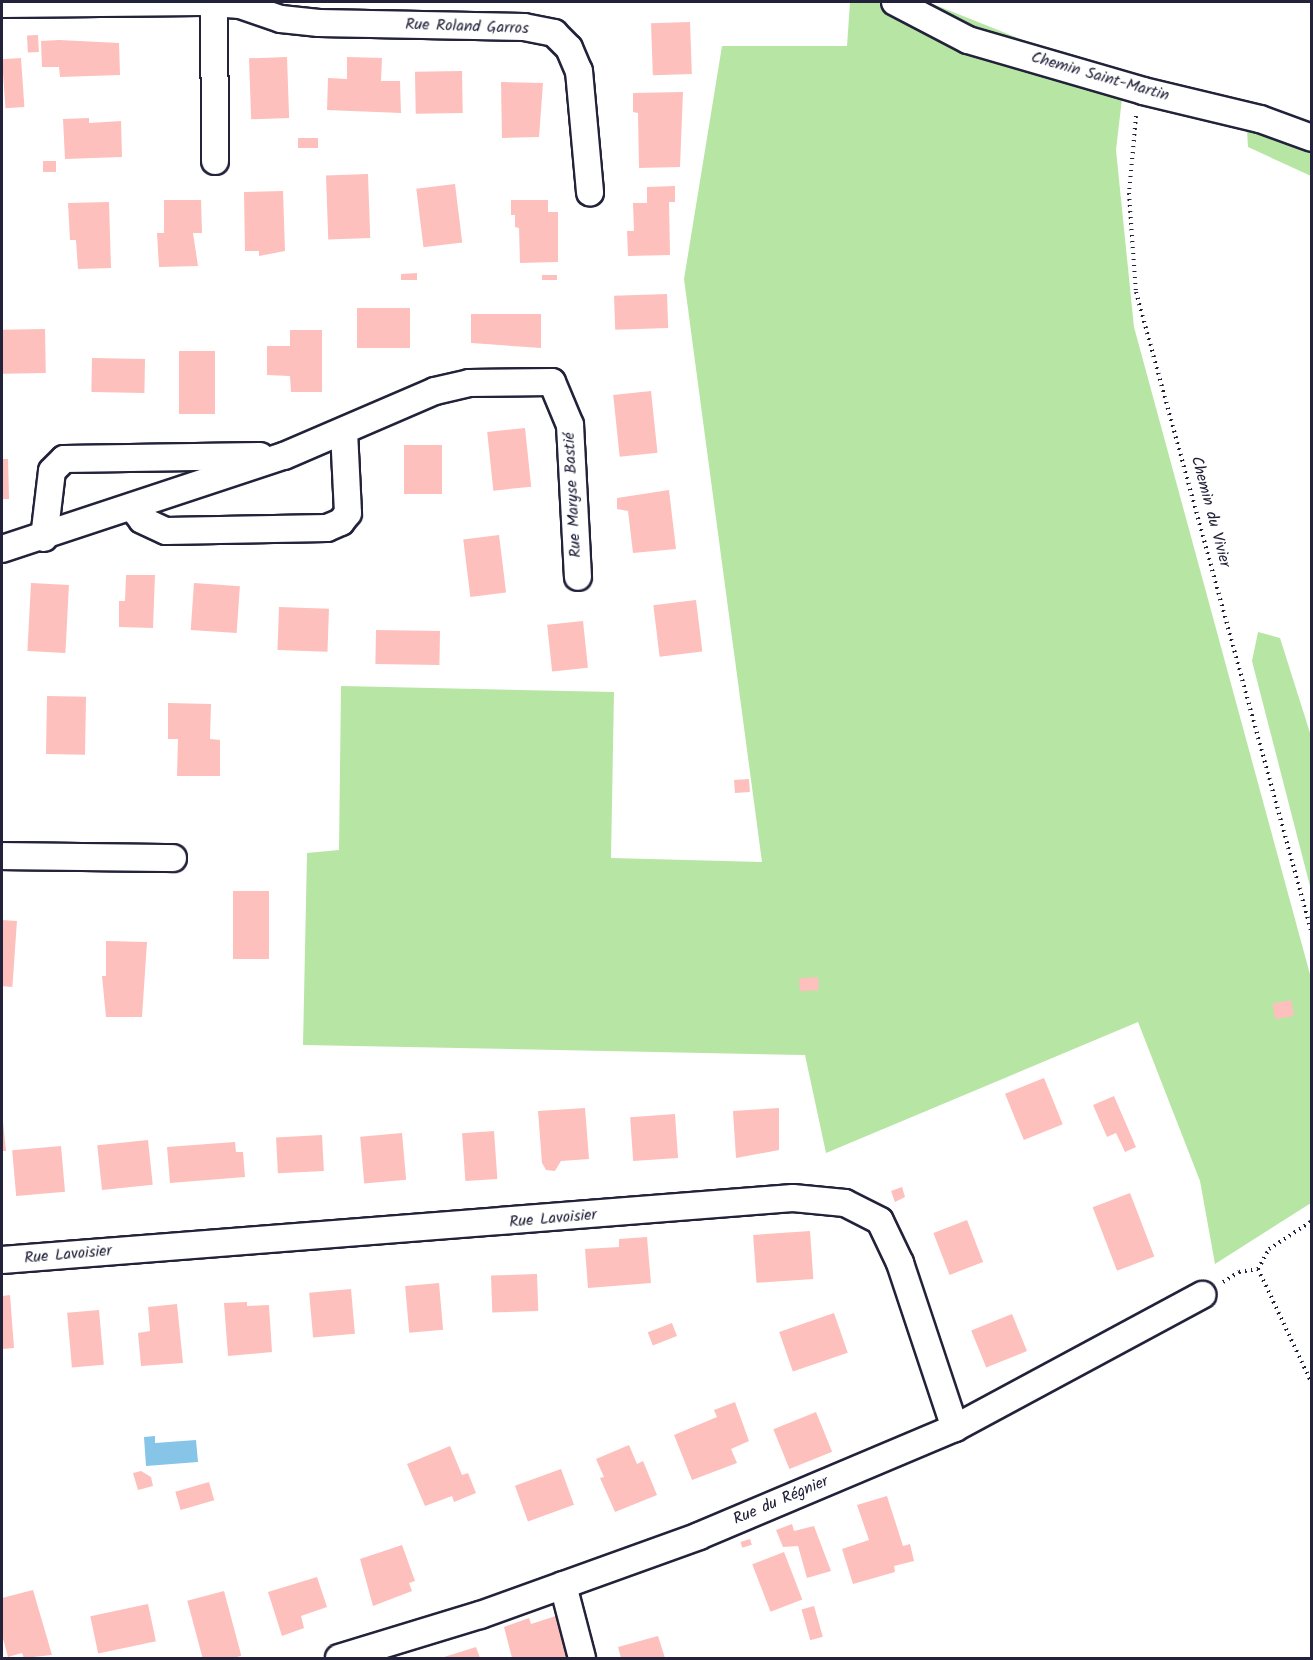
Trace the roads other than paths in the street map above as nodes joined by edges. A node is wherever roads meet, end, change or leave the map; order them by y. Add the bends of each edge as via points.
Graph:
1 (214, 2) edge
2 (895, 2) edge
3 (2, 4) edge
4 (1311, 138) edge
5 (215, 161) dead end
6 (590, 193) dead end
7 (345, 432) junction
8 (284, 456) junction
9 (132, 507) junction
10 (44, 537) junction
11 (2, 549) edge
12 (578, 577) dead end
13 (2, 856) edge
14 (174, 858) dead end
15 (2, 1260) edge
16 (1202, 1295) road end
17 (955, 1428) junction
18 (563, 1585) junction
19 (339, 1659) edge
20 (582, 1659) edge

1 - 3 street, Rue Roland Garros
1 - 5 street
1 - 6 street, Rue Roland Garros via 240,5 281,19 319,23 524,27 554,33 569,48 579,70
2 - 4 street, Chemin Saint-Martin via 968,40 1143,90 1260,118
7 - 8 street, Rue Maryse Bastié
7 - 9 street via 348,513 341,522 327,528 166,531 142,520
7 - 12 street, Rue Maryse Bastié via 435,391 469,383 552,382 570,425
8 - 9 street, Rue Maryse Bastié
8 - 10 street, Rue Maryse Bastié via 64,459 52,471
9 - 10 street, Rue Maryse Bastié
10 - 11 street, Rue Maryse Bastié
13 - 14 street
15 - 17 street, Rue Lavoisier via 793,1198 845,1203 880,1221 900,1263
16 - 17 street, Rue du Régnier
17 - 18 street, Rue du Régnier via 699,1536
18 - 19 street, Rue du Régnier
18 - 20 street

